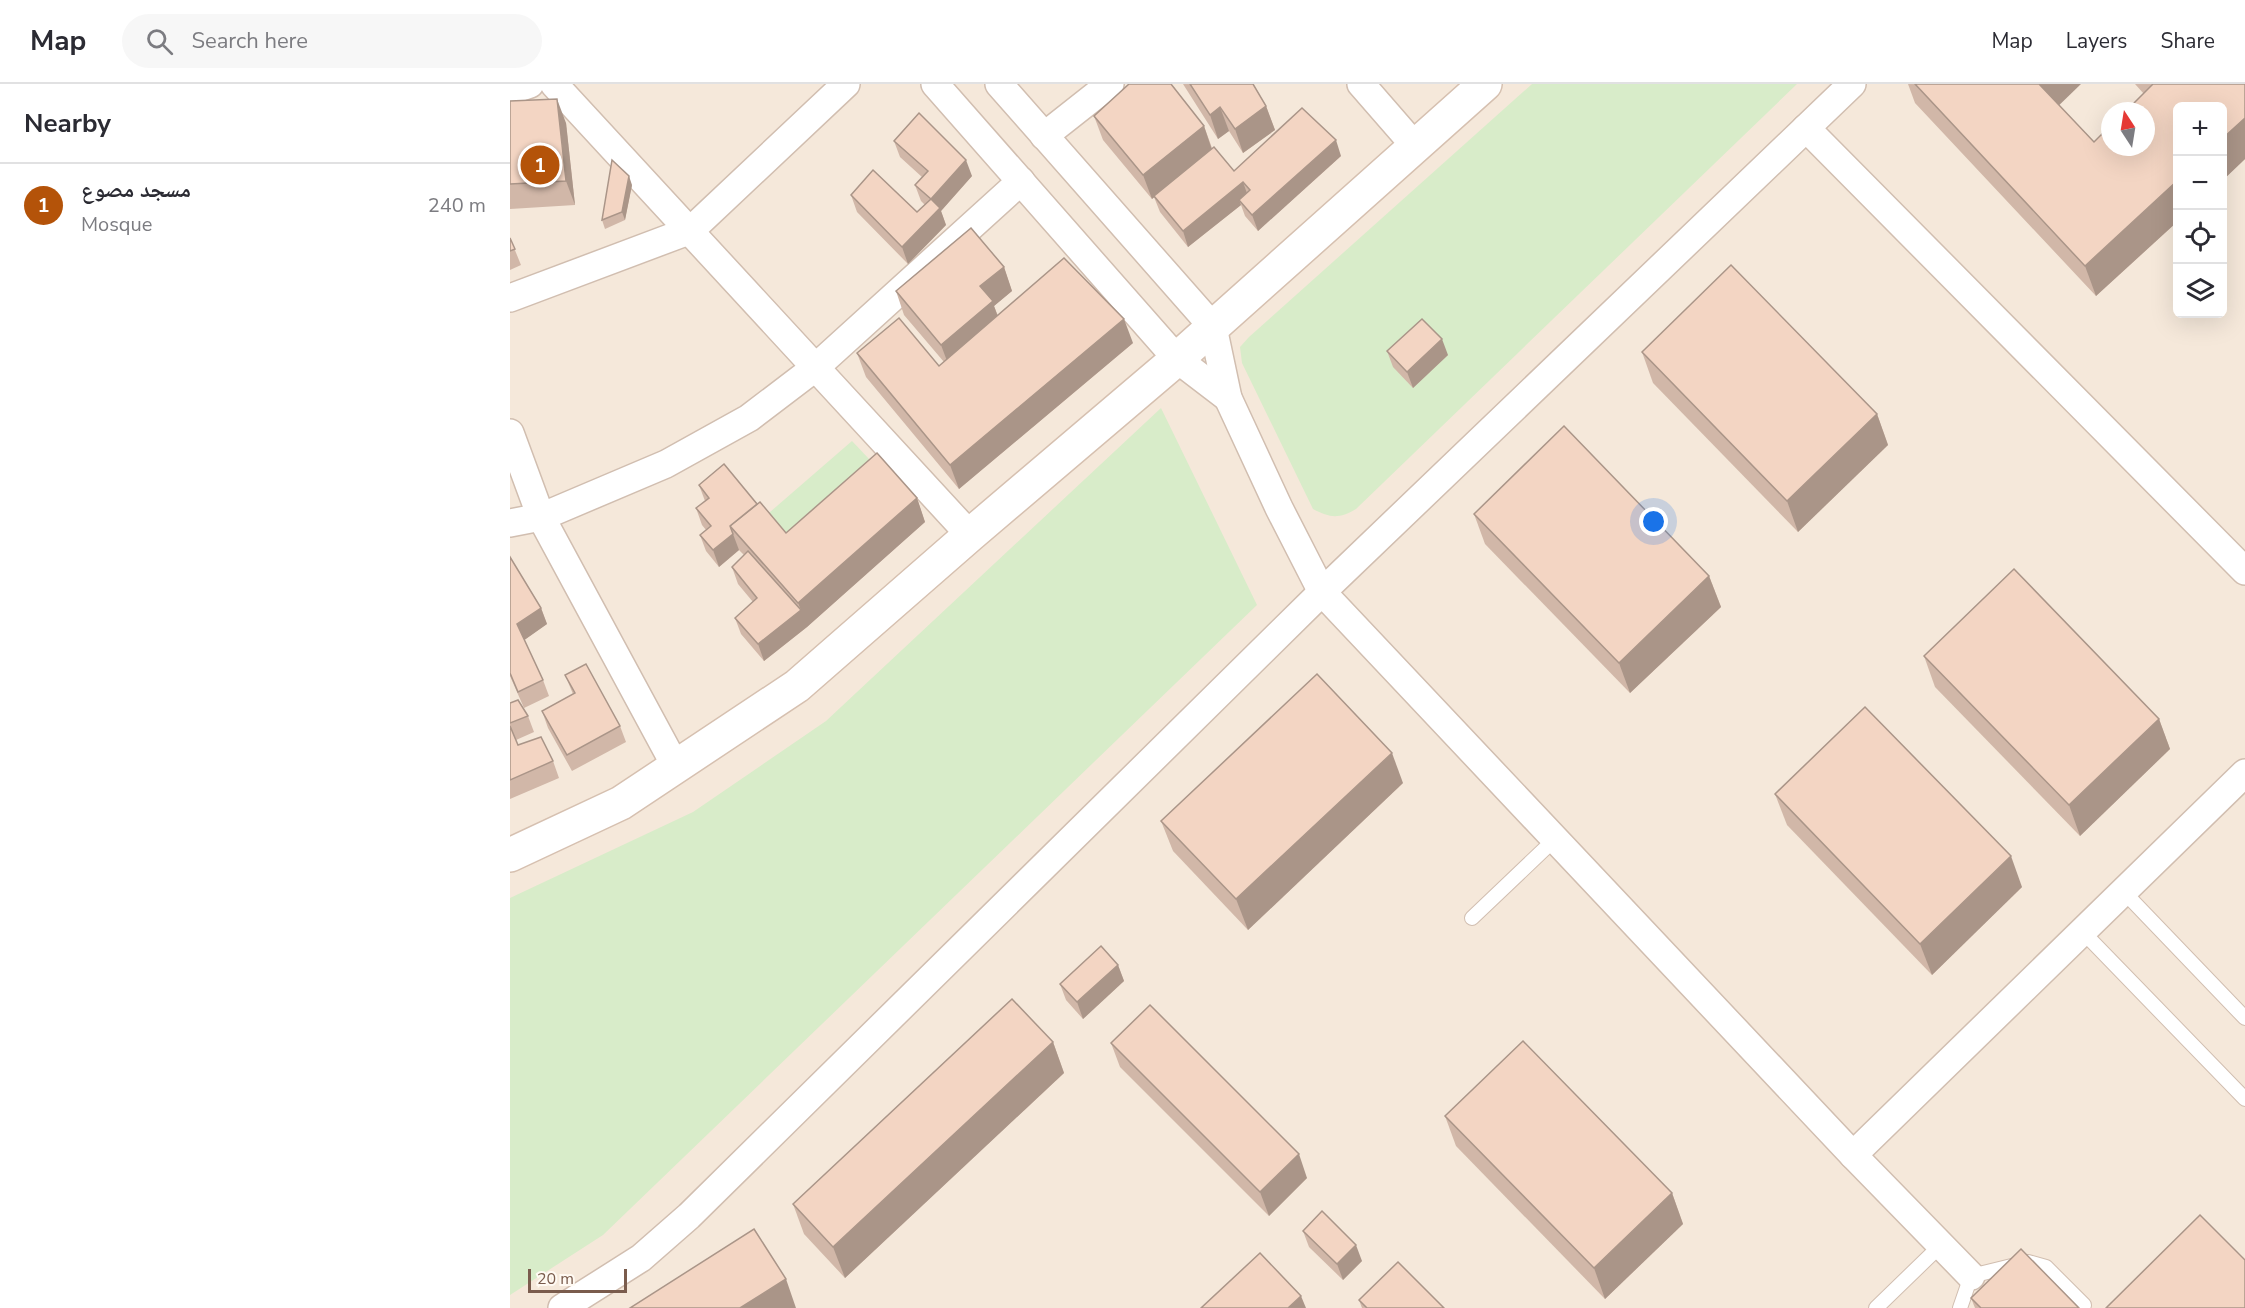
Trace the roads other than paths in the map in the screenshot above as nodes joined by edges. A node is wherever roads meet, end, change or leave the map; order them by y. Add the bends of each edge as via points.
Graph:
1 (530, 84) edge
2 (554, 84) edge
3 (846, 84) edge
4 (935, 84) edge
5 (999, 84) edge
6 (1110, 84) edge
7 (1361, 84) edge
8 (1485, 84) edge
9 (1852, 84) edge
10 (510, 91) edge
11 (1806, 128) junction
12 (1044, 136) junction
13 (1415, 146) junction
14 (1021, 181) junction
15 (691, 230) junction
16 (510, 298) edge
17 (1213, 327) junction
18 (1178, 359) junction
19 (816, 367) junction
20 (1228, 398) junction
21 (510, 433) edge
22 (541, 517) junction
23 (510, 523) edge
24 (970, 535) junction
25 (2245, 571) edge
26 (1322, 592) junction
27 (676, 767) junction
28 (2245, 773) edge
29 (1555, 839) junction
30 (510, 855) edge
31 (2124, 892) junction
32 (1472, 918) dead end
33 (2084, 932) junction
34 (2245, 1018) edge
35 (2245, 1099) edge
36 (1853, 1155) junction
37 (1941, 1245) junction
38 (1971, 1275) junction
39 (2084, 1305) dead end
40 (562, 1308) edge
41 (1876, 1308) edge
42 (1960, 1308) edge

1 - 10 street
2 - 15 street
3 - 15 street
4 - 14 street
5 - 12 street
6 - 12 street
7 - 13 street
8 - 13 street
9 - 11 street
11 - 25 street
11 - 26 street
12 - 17 street
13 - 17 street
14 - 18 street
14 - 19 street
15 - 16 street
15 - 19 street
17 - 18 street
17 - 20 street
18 - 20 street
18 - 24 street
19 - 22 street via 749,418 666,464
19 - 24 street
20 - 26 street
21 - 22 street
22 - 23 street
22 - 27 street
24 - 27 street via 797,686
26 - 29 street
26 - 40 street via 689,1216 641,1258
27 - 30 street via 621,803
28 - 31 street
29 - 32 lane
29 - 36 street
31 - 33 street
31 - 34 lane
33 - 35 lane
33 - 36 street
36 - 37 street
37 - 38 street
37 - 41 lane
38 - 39 lane via 2028,1262 2046,1267
38 - 42 lane

